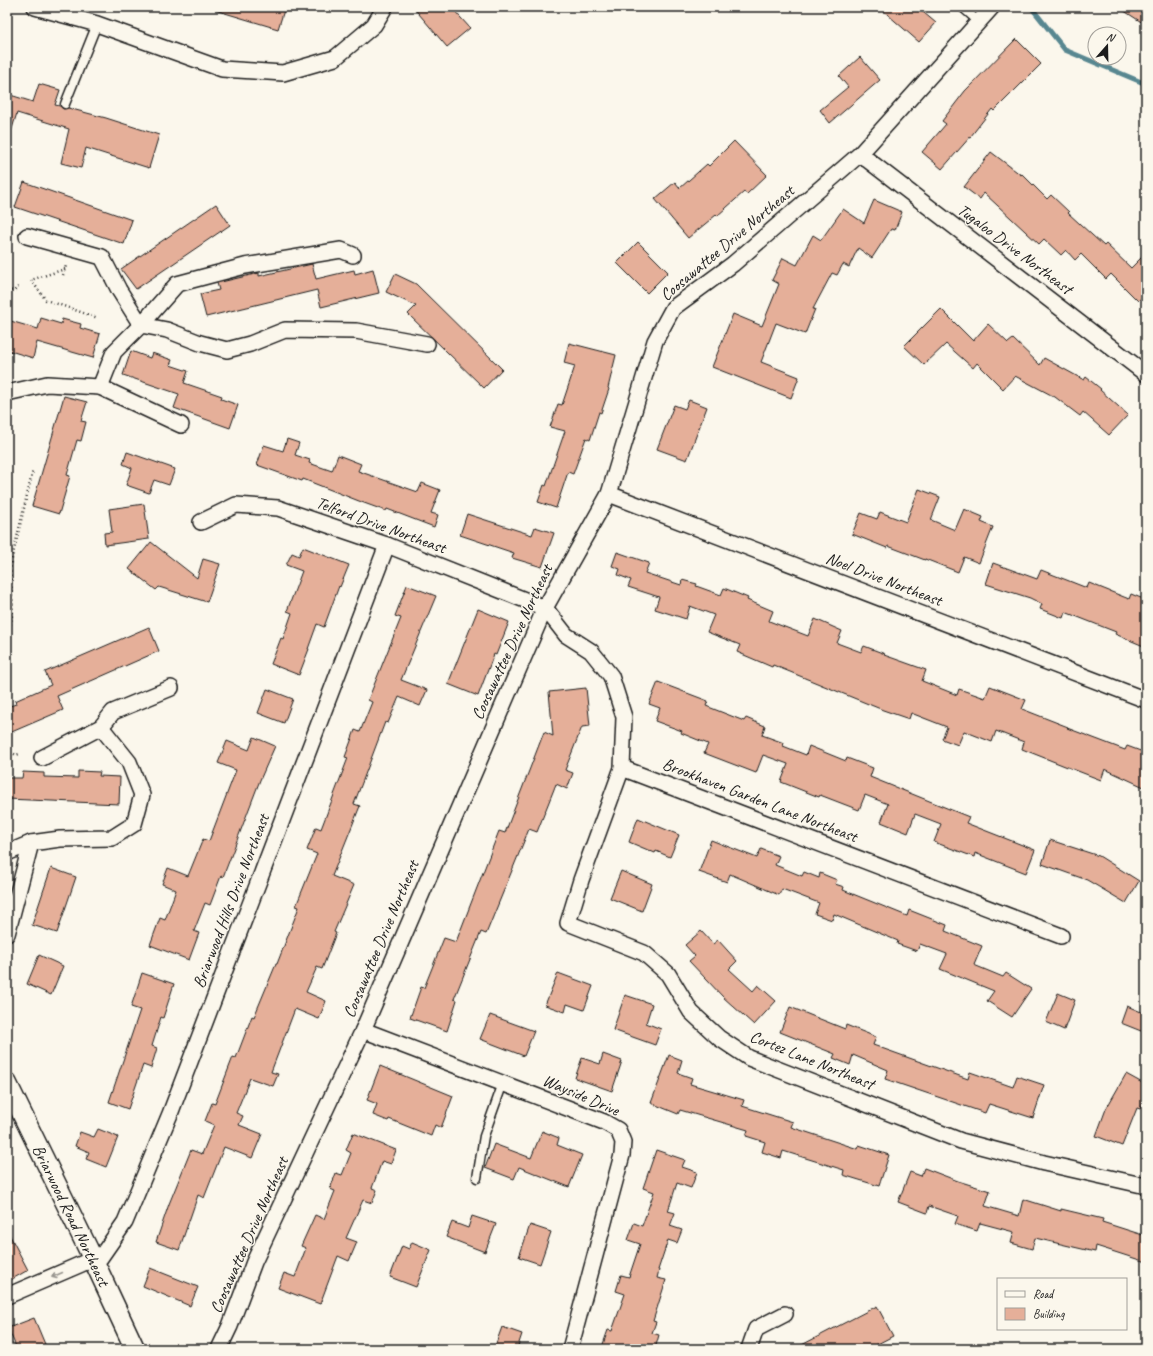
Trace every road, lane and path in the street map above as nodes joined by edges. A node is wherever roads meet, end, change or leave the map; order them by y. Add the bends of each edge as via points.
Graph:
1 (35, 7) edge
2 (385, 7) edge
3 (962, 7) edge
4 (992, 7) edge
5 (979, 22) junction
6 (98, 24) junction
7 (65, 104) dead end
8 (860, 154) junction
9 (27, 236) dead end
10 (353, 255) dead end
11 (63, 275) dead end
12 (18, 287) dead end
13 (7, 290) edge
14 (98, 318) dead end
15 (141, 325) junction
16 (427, 344) dead end
17 (1146, 374) edge
18 (100, 387) junction
19 (7, 393) edge
20 (181, 425) dead end
21 (33, 470) dead end
22 (609, 494) junction
23 (201, 522) dead end
24 (388, 545) junction
25 (10, 567) junction
26 (7, 570) edge
27 (7, 595) edge
28 (12, 597) junction
29 (545, 608) junction
30 (7, 637) edge
31 (171, 688) dead end
32 (1146, 700) edge
33 (101, 727) junction
34 (7, 750) edge
35 (19, 754) dead end
36 (42, 758) dead end
37 (622, 768) junction
38 (31, 843) junction
39 (7, 853) edge
40 (7, 934) edge
41 (1061, 936) dead end
42 (364, 1030) junction
43 (7, 1082) edge
44 (503, 1083) junction
45 (477, 1178) dead end
46 (1146, 1186) edge
47 (93, 1259) junction
48 (7, 1296) edge
49 (785, 1314) dead end
50 (135, 1349) edge
51 (219, 1349) edge
52 (570, 1349) edge
53 (749, 1349) edge

1 - 6 street
2 - 6 street via 374,25 335,58 283,74 222,69
3 - 5 lane
4 - 5 street, Coosawattee Drive Northeast
5 - 8 street, Coosawattee Drive Northeast
6 - 7 lane
8 - 17 street, Tugaloo Drive Northeast
8 - 22 street, Coosawattee Drive Northeast via 733,264 673,308 655,341
9 - 15 street via 102,257
10 - 15 street via 341,250 245,266 177,284
11 - 14 path via 65,268 31,280 46,300
12 - 13 path via 14,291
15 - 16 street via 167,330 227,350 285,330 356,331
15 - 18 street via 114,352
18 - 19 street via 46,384
18 - 20 street
21 - 25 path
22 - 29 street, Coosawattee Drive Northeast
22 - 32 street, Noel Drive Northeast
23 - 24 street, Telford Drive Northeast via 236,505 278,508
24 - 29 street, Telford Drive Northeast
24 - 47 street, Briarwood Hills Drive Northeast via 170,1114 125,1222 100,1258
25 - 26 path
25 - 28 path
27 - 28 path
28 - 30 path
29 - 37 street via 566,635 591,651 611,676 624,717
29 - 42 street, Coosawattee Drive Northeast
31 - 33 street via 113,712
33 - 36 street
33 - 38 street via 129,762 142,795 134,824 112,838 60,839
34 - 35 path
37 - 41 street, Brookhaven Garden Lane Northeast
37 - 46 street, Cortez Lane Northeast via 568,923 644,953 668,974 691,1012 719,1038 749,1058 961,1141
38 - 39 street
38 - 40 street
42 - 44 street, Wayside Drive
42 - 51 street, Coosawattee Drive Northeast via 254,1262
43 - 47 street, Briarwood Road Northeast
44 - 45 lane via 484,1136
44 - 52 street, Wayside Drive via 604,1122 618,1130 623,1142 614,1188
47 -> 48 street, Briarwood Hills Drive Northeast
47 - 50 street, Briarwood Road Northeast
49 - 53 street via 756,1329

